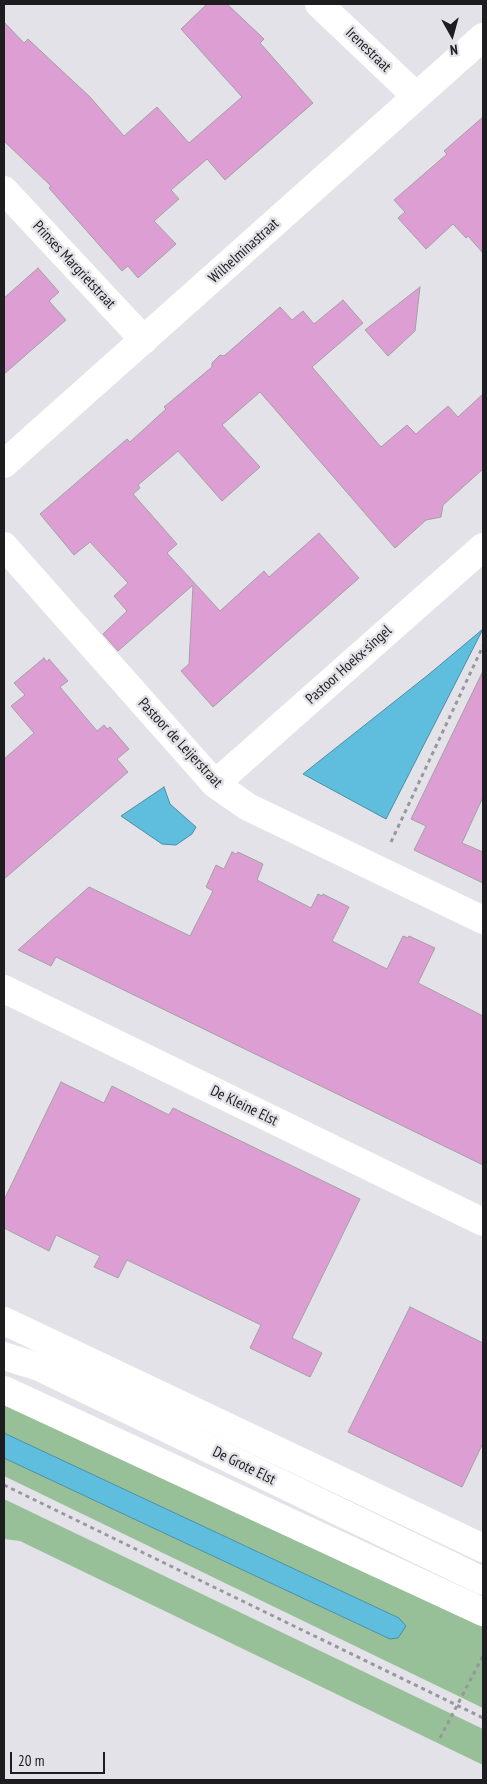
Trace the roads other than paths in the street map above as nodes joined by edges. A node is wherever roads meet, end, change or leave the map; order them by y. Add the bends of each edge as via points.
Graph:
1 (320, 4) edge
2 (483, 36) edge
3 (416, 96) junction
4 (4, 190) edge
5 (144, 340) junction
6 (4, 464) edge
7 (4, 546) edge
8 (480, 554) edge
9 (215, 784) junction
10 (483, 920) edge
11 (4, 989) edge
12 (483, 1222) edge
13 (4, 1321) edge
14 (4, 1356) edge
15 (4, 1390) edge
16 (483, 1548) edge
17 (483, 1581) edge
18 (483, 1612) edge

1 - 3 street, Irenestraat
2 - 3 street, Wilhelminastraat
3 - 5 street, Wilhelminastraat
4 - 5 street, Prinses Margrietstraat
5 - 6 street, Wilhelminastraat
7 - 9 street, Pastoor de Leijerstraat
8 - 9 street, Pastoor Hoekx-singel
9 - 10 street, Pastoor de Leijerstraat via 248,807
11 - 12 street, De Kleine Elst
13 - 16 street
14 - 17 street, De Grote Elst via 40,1367
15 - 18 street, De Grote Elst

